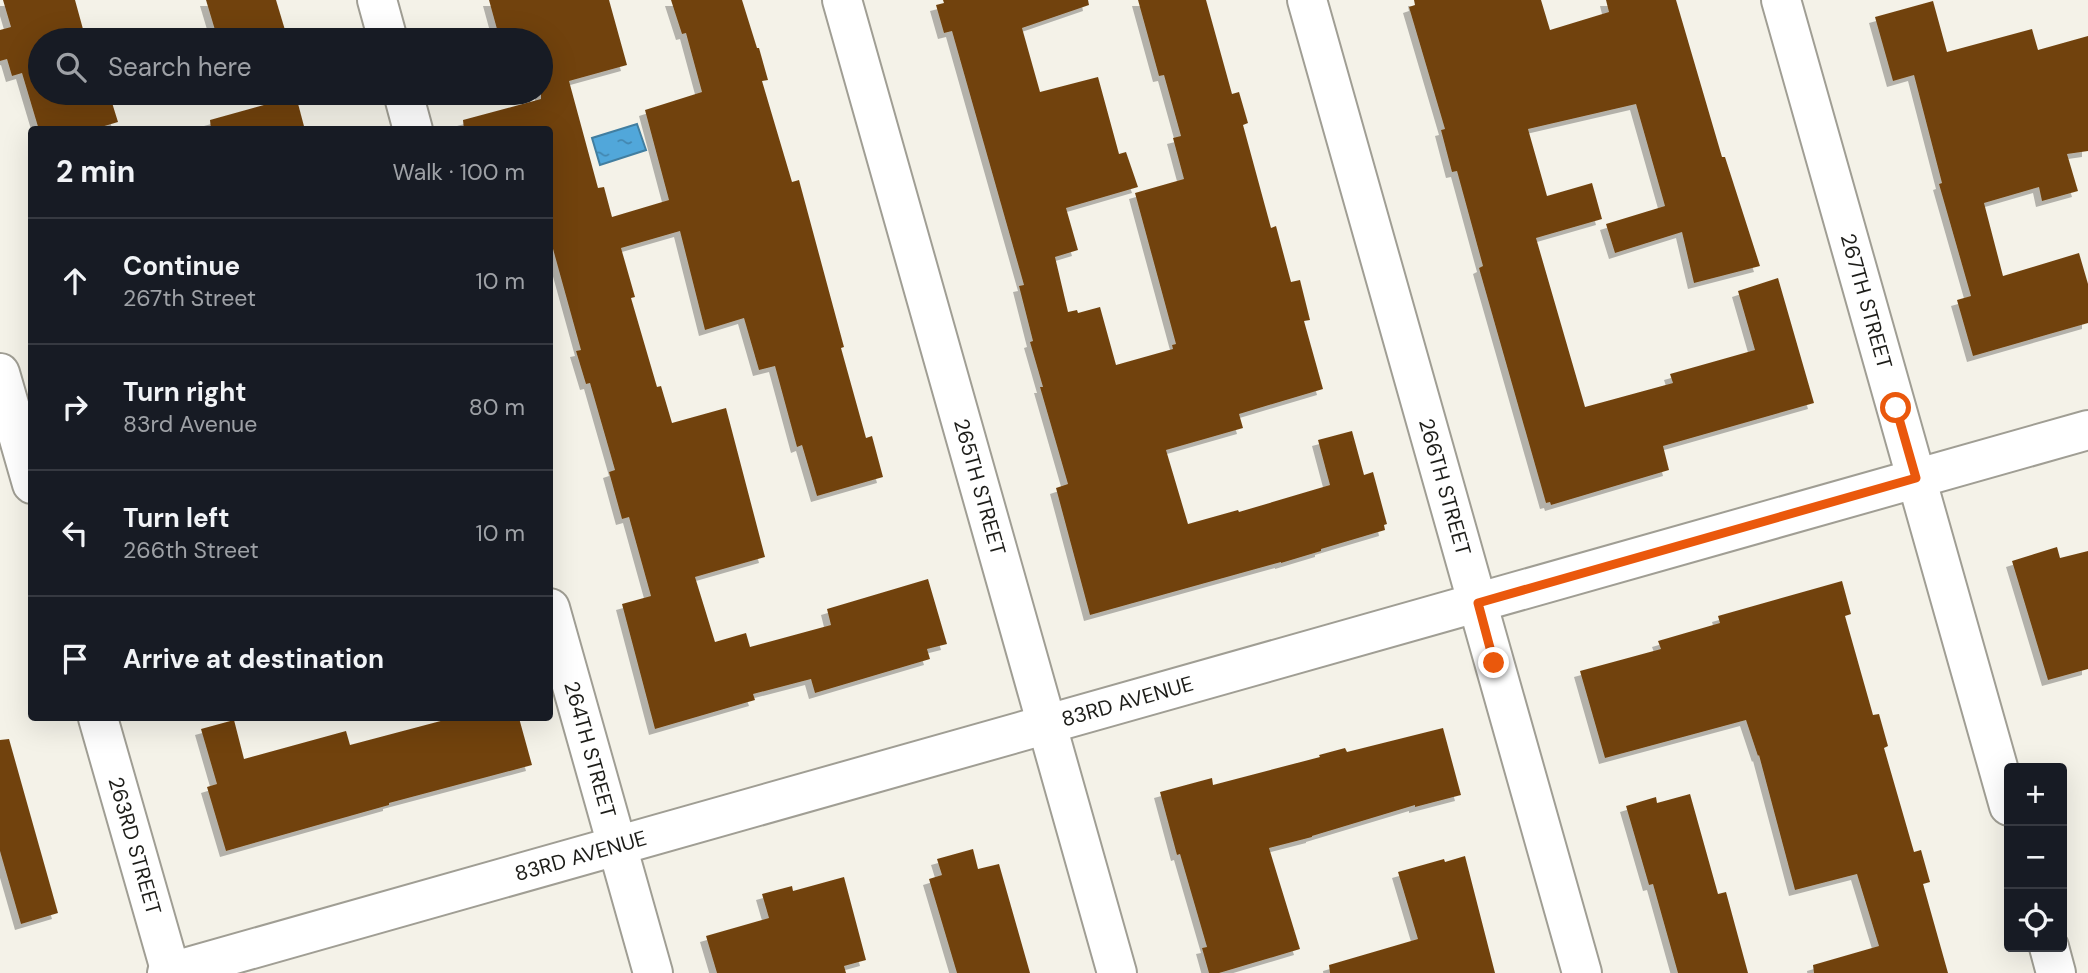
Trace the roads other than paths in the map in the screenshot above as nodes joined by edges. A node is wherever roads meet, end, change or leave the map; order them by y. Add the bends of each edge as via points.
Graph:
1 (377, 0) edge
2 (842, 0) edge
3 (1307, 0) edge
4 (1781, 0) edge
5 (385, 28) edge
6 (407, 105) edge
7 (413, 126) edge
8 (0, 373) edge
9 (2088, 430) edge
10 (28, 470) edge
11 (1916, 478) junction
12 (1478, 603) junction
13 (553, 619) edge
14 (99, 721) edge
15 (1047, 724) junction
16 (2004, 788) edge
17 (617, 846) junction
18 (2050, 952) edge
19 (169, 973) edge
20 (653, 973) edge
21 (1117, 973) edge
22 (1582, 973) edge
23 (2056, 973) edge

1 - 5 street
2 - 15 street, 265TH STREET
3 - 12 street, 266TH STREET
4 - 11 street, 267TH STREET
6 - 7 street
8 - 10 street
9 - 11 street, 83RD AVENUE
11 - 12 street, 83RD AVENUE
11 - 16 street, 267TH STREET
12 - 15 street, 83RD AVENUE
12 - 22 street, 266TH STREET
13 - 17 street, 264TH STREET
14 - 19 street, 263RD STREET
15 - 17 street, 83RD AVENUE
15 - 21 street, 265TH STREET
17 - 19 street, 83RD AVENUE
17 - 20 street, 264TH STREET
18 - 23 street

